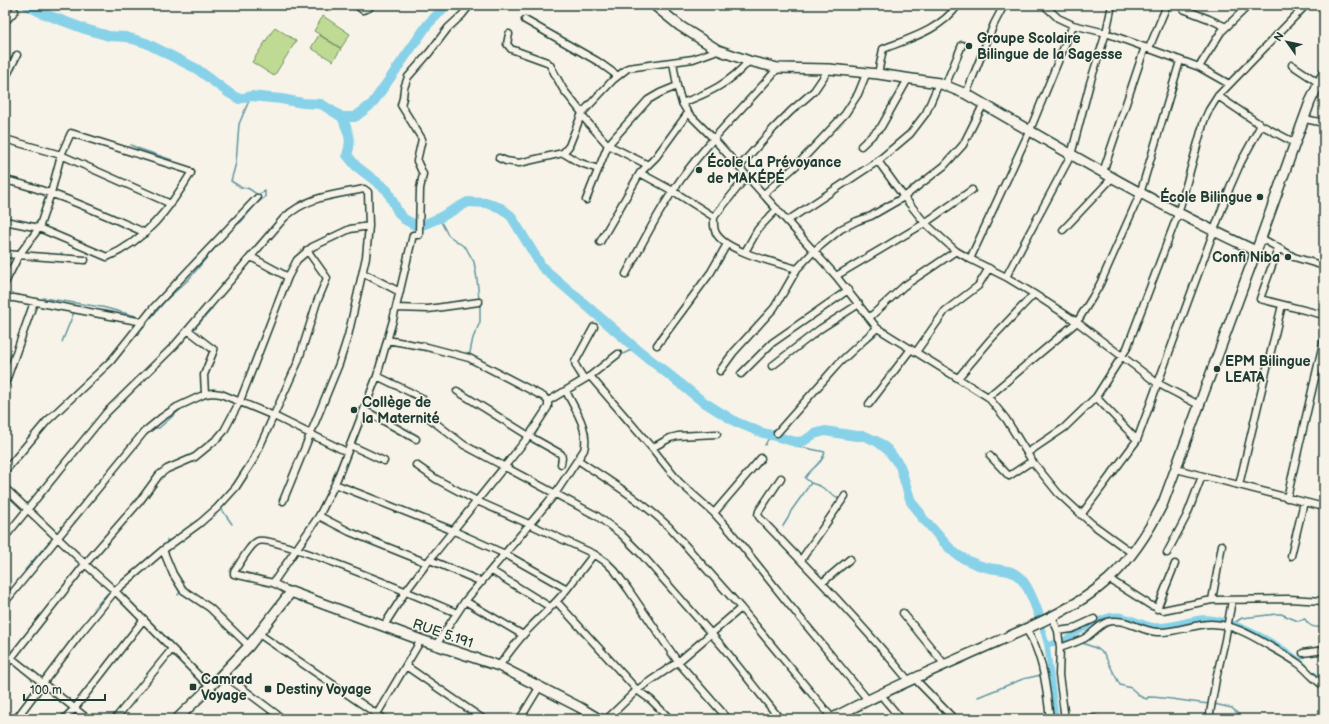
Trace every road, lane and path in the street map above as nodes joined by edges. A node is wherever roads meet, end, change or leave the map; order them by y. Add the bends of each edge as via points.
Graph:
1 (356, 5) edge
2 (371, 5) edge
3 (470, 5) edge
4 (654, 5) edge
5 (958, 5) edge
6 (1004, 5) edge
7 (1044, 5) edge
8 (1112, 5) edge
9 (1249, 5) edge
10 (1306, 5) edge
11 (1183, 9) dead end
12 (1166, 10) dead end
13 (15, 11) dead end
14 (525, 20) dead end
15 (5, 22) edge
16 (1073, 25) junction
17 (1226, 27) junction
18 (1106, 33) junction
19 (508, 34) dead end
20 (962, 44) dead end
21 (1147, 47) junction
22 (718, 50) junction
23 (18, 54) dead end
24 (1180, 60) junction
25 (749, 61) junction
26 (672, 62) junction
27 (1292, 66) dead end
28 (1200, 67) junction
29 (778, 68) junction
30 (828, 69) junction
31 (867, 72) junction
32 (1324, 73) edge
33 (878, 74) junction
34 (618, 76) junction
35 (5, 78) edge
36 (908, 79) junction
37 (1319, 83) junction
38 (1229, 84) junction
39 (942, 85) junction
40 (677, 86) junction
41 (966, 94) junction
42 (1218, 96) junction
43 (682, 103) junction
44 (983, 104) junction
45 (688, 113) junction
46 (582, 114) junction
47 (1305, 119) junction
48 (1324, 123) edge
49 (1261, 125) junction
50 (1030, 130) junction
51 (713, 138) junction
52 (5, 139) edge
53 (1295, 143) junction
54 (608, 145) junction
55 (861, 146) dead end
56 (564, 153) junction
57 (61, 154) junction
58 (1071, 154) junction
59 (499, 158) dead end
60 (878, 161) junction
61 (648, 165) junction
62 (739, 167) junction
63 (598, 169) junction
64 (1103, 172) junction
65 (640, 173) junction
66 (747, 176) junction
67 (1112, 178) junction
68 (5, 180) edge
69 (972, 190) dead end
70 (673, 191) junction
71 (51, 193) junction
72 (764, 194) junction
73 (1140, 194) junction
74 (904, 197) junction
75 (257, 198) dead end
76 (586, 200) dead end
77 (171, 204) junction
78 (777, 209) junction
79 (1178, 214) junction
80 (714, 218) junction
81 (5, 221) edge
82 (787, 221) junction
83 (925, 223) junction
84 (369, 226) junction
85 (39, 228) junction
86 (1063, 230) dead end
87 (1213, 232) junction
88 (146, 233) junction
89 (1261, 238) junction
90 (600, 242) dead end
91 (727, 244) junction
92 (1278, 249) junction
93 (307, 250) junction
94 (814, 251) junction
95 (956, 251) junction
96 (1256, 251) junction
97 (745, 252) junction
98 (5, 254) edge
99 (19, 255) junction
100 (252, 257) junction
101 (970, 259) junction
102 (85, 260) dead end
103 (1324, 266) edge
104 (989, 268) junction
105 (796, 269) junction
106 (363, 273) junction
107 (626, 274) dead end
108 (836, 276) junction
109 (288, 277) junction
110 (1006, 277) junction
111 (5, 283) edge
112 (848, 290) junction
113 (400, 292) junction
114 (1034, 294) junction
115 (5, 298) edge
116 (34, 302) junction
117 (479, 302) dead end
118 (859, 304) junction
119 (1282, 305) junction
120 (396, 308) junction
121 (1324, 315) edge
122 (869, 318) junction
123 (143, 322) junction
124 (1077, 322) junction
125 (594, 327) dead end
126 (877, 328) junction
127 (188, 330) junction
128 (1324, 339) edge
129 (388, 340) junction
130 (657, 345) dead end
131 (913, 350) junction
132 (618, 354) dead end
133 (1122, 357) junction
134 (772, 366) dead end
135 (720, 371) dead end
136 (741, 374) dead end
137 (377, 376) junction
138 (587, 377) junction
139 (958, 378) junction
140 (5, 384) edge
141 (1157, 384) junction
142 (457, 391) dead end
143 (566, 391) junction
144 (205, 394) junction
145 (988, 397) junction
146 (1096, 397) junction
147 (422, 398) dead end
148 (240, 401) junction
149 (548, 401) junction
150 (869, 404) dead end
151 (1199, 405) junction
152 (364, 410) junction
153 (274, 416) junction
154 (429, 418) dead end
155 (777, 432) dead end
156 (311, 434) junction
157 (717, 434) dead end
158 (529, 436) junction
159 (416, 439) dead end
160 (1137, 440) junction
161 (350, 445) junction
162 (652, 448) junction
163 (347, 452) junction
164 (1027, 453) junction
165 (990, 456) dead end
166 (761, 458) dead end
167 (578, 460) junction
168 (384, 461) dead end
169 (1032, 461) junction
170 (561, 464) dead end
171 (416, 465) dead end
172 (505, 468) junction
173 (1176, 469) junction
174 (5, 471) edge
175 (1202, 476) junction
176 (781, 478) dead end
177 (335, 484) junction
178 (1239, 485) junction
179 (5, 488) edge
180 (555, 494) junction
181 (845, 496) dead end
182 (1287, 498) junction
183 (283, 500) dead end
184 (477, 501) junction
185 (1304, 502) junction
186 (1324, 507) edge
187 (28, 509) junction
188 (714, 513) junction
189 (1081, 515) junction
190 (319, 516) junction
191 (529, 524) junction
192 (454, 531) junction
193 (5, 537) edge
194 (57, 538) junction
195 (1222, 545) dead end
196 (296, 549) junction
197 (163, 550) junction
198 (1132, 553) junction
199 (505, 554) junction
200 (594, 554) junction
201 (1167, 554) dead end
202 (1291, 556) dead end
203 (850, 559) dead end
204 (801, 560) junction
205 (428, 562) junction
206 (85, 564) junction
207 (1175, 564) dead end
208 (492, 571) junction
209 (1109, 578) junction
210 (482, 582) junction
211 (823, 582) junction
212 (273, 583) junction
213 (567, 589) junction
214 (115, 591) junction
215 (406, 591) junction
216 (291, 592) junction
217 (1212, 600) junction
218 (1232, 600) junction
219 (465, 601) junction
220 (1324, 601) edge
221 (5, 602) edge
222 (557, 602) junction
223 (550, 607) junction
224 (741, 608) junction
225 (1157, 609) junction
226 (457, 613) junction
227 (903, 613) dead end
228 (144, 618) junction
229 (1051, 618) junction
230 (1094, 619) dead end
231 (1227, 626) junction
232 (383, 627) junction
233 (1029, 628) junction
234 (1058, 630) junction
235 (259, 634) junction
236 (523, 634) junction
237 (710, 634) junction
238 (421, 640) junction
239 (436, 645) junction
240 (249, 646) junction
241 (1060, 648) junction
242 (172, 649) junction
243 (1324, 650) edge
244 (5, 653) edge
245 (1302, 653) dead end
246 (11, 658) junction
247 (678, 662) junction
248 (945, 665) junction
249 (5, 666) edge
250 (406, 666) junction
251 (499, 666) junction
252 (223, 674) junction
253 (912, 680) junction
254 (43, 682) junction
255 (540, 686) junction
256 (1324, 686) edge
257 (210, 687) junction
258 (637, 690) junction
259 (880, 694) junction
260 (868, 700) junction
261 (74, 708) junction
262 (843, 716) edge
263 (376, 717) edge
264 (182, 718) edge
265 (16, 719) edge
266 (64, 719) edge
267 (88, 719) edge
268 (115, 719) edge
269 (283, 719) edge
270 (384, 719) edge
271 (483, 719) edge
272 (520, 719) edge
273 (599, 719) edge
274 (607, 719) edge
275 (670, 719) edge
276 (728, 719) edge
277 (780, 719) edge
278 (831, 719) edge
279 (901, 719) edge
280 (954, 719) edge
281 (1050, 719) edge
282 (1065, 719) edge
283 (1091, 719) edge
284 (1095, 719) edge
285 (1209, 719) edge

1 - 2 street via 362,10
3 - 113 street via 408,78 404,88 400,105 422,139 417,161 423,174 420,189 419,235 413,235
4 - 22 street via 680,26
5 - 33 street via 949,16 933,28 883,49
6 - 41 street
7 - 16 street via 1058,18
8 - 18 street
9 - 17 street
10 - 38 street
11 - 17 street
12 - 21 street
13 - 15 street
14 - 34 street via 597,60
16 - 18 street
16 - 50 street
17 - 28 street
18 - 21 street
18 - 58 street
19 - 46 street via 507,44 511,49 550,65 563,90
20 - 39 street
21 - 24 street
21 - 64 street
22 - 25 street
22 - 26 street via 700,57
23 - 35 street
24 - 28 street
24 - 73 street
25 - 29 street
25 - 43 street via 724,83 706,94
26 - 34 street via 628,68
26 - 40 street
27 - 37 street
28 - 38 street
29 - 30 street
29 - 51 street
30 - 31 street
30 - 62 street via 814,91 791,110
31 - 33 street
31 - 72 street via 858,94 845,114 798,164
32 - 37 street
33 - 36 street
34 - 46 street
36 - 39 street
36 - 55 street via 881,127
37 - 47 street
38 - 42 street
39 - 41 street
39 - 60 street via 910,134
40 - 43 street
40 - 54 street via 648,100
41 - 44 street
42 - 49 street
42 - 79 street via 1204,121
43 - 45 street
44 - 50 street
44 - 74 street via 963,145 952,158
45 - 51 street
45 - 61 street
46 - 54 street
46 - 56 street
47 - 48 street
47 - 53 street
49 - 53 street
49 - 87 street via 1241,162
50 - 58 street
50 - 101 street
51 - 62 street
51 - 70 street
52 - 57 street
53 - 89 street
54 - 61 street
54 - 63 street
56 - 59 street via 519,163
56 - 63 street via 578,162
57 - 71 street
57 - 77 street
57 - 77 street via 72,133 188,170 191,173
58 - 64 street
58 - 110 street
60 - 74 street
60 - 82 street
61 - 65 street
62 - 66 street
63 - 76 street
64 - 67 street
65 - 70 street
65 - 90 street
66 - 72 street
66 - 80 street
67 - 73 street
67 - 86 street
68 - 71 street
69 - 83 street
70 - 80 street
70 - 107 street
71 - 85 street
71 - 88 street
72 - 78 street
73 - 79 street
73 - 124 street via 1100,284
74 - 83 street
74 - 94 street via 841,229
75 - 123 street via 154,307
77 - 88 street
78 - 82 street
78 - 97 street via 758,229
79 - 87 street
79 - 133 street
80 - 91 street via 715,232
81 - 85 street
82 - 94 street
83 - 95 street
83 - 108 street
84 - 93 street via 350,229
84 - 100 street via 366,189 316,199 291,211
84 - 106 street
85 - 88 street via 107,258 122,251
85 - 99 street
87 - 96 street
87 - 141 street
89 - 92 street
89 - 96 street
91 - 97 street
91 - 130 street via 711,272
92 - 103 street
92 - 119 street via 1260,300
93 - 109 street via 297,260
93 - 153 street via 327,278 298,362
94 - 105 street
94 - 108 street
95 - 101 street
95 - 122 street via 904,286
96 - 151 street
97 - 105 street
98 - 99 street
99 - 102 street
99 - 111 street
100 - 109 street
100 - 127 street
101 - 104 street
104 - 110 street
104 - 131 street via 978,286 944,311
105 - 135 street via 774,308
106 - 113 street
106 - 156 street via 343,350
108 - 112 street
109 - 148 street
110 - 114 street
112 - 118 street
112 - 136 street via 772,343
113 - 120 street
114 - 124 street
114 - 139 street
115 - 116 street
116 - 123 street
116 - 140 street
117 - 120 street via 428,309
118 - 122 street
118 - 134 street via 814,333
119 - 121 street
119 - 178 street
120 - 129 street
122 - 126 street
123 - 174 street via 111,361 37,431
124 - 133 street
124 - 145 street
125 - 138 street via 575,362
126 - 131 street
126 - 155 street via 839,363
127 - 144 street via 214,350 204,375
127 - 187 street via 106,413
128 - 182 street
129 - 137 street
129 - 149 street via 469,358
131 - 139 street
131 - 150 street
132 - 138 street
133 - 141 street
133 - 146 street
137 - 147 street
137 - 152 street
138 - 143 street
138 - 162 street
139 - 145 street
141 - 151 street
141 - 160 street
142 - 158 street
143 - 149 street
143 - 167 street via 585,434 585,444
144 - 148 street via 221,394
144 - 194 street via 177,407 144,432
145 - 164 street via 1006,419
146 - 160 street
146 - 164 street via 1064,428
148 - 153 street
148 - 206 street via 218,438 195,457 163,471
149 - 158 street via 548,407
151 - 173 street
152 - 159 street
152 - 161 street
153 - 156 street
153 - 197 street via 254,459 236,487 200,523
154 - 172 street via 464,446
156 - 163 street
156 - 183 street
157 - 162 street via 678,436
158 - 170 street via 561,454
158 - 172 street
160 - 189 street
161 - 163 street
161 - 168 street
162 - 188 street via 679,482
163 - 177 street
164 - 169 street
165 - 169 street via 1011,476
166 - 188 street
167 - 180 street
167 - 224 street via 627,492 658,517
169 - 189 street via 1058,493
171 - 184 street
172 - 180 street
172 - 184 street
173 - 175 street
173 - 198 street via 1155,518
175 - 178 street
175 - 201 street via 1187,516
176 - 204 street via 758,515
177 - 190 street
177 - 192 street
178 - 182 street
179 - 187 street
180 - 191 street
180 - 237 street via 597,516 621,534
181 - 204 street
182 - 185 street
184 - 191 street
184 - 192 street
185 - 186 street
185 - 202 street
187 - 193 street
187 - 194 street
188 - 260 street
189 - 198 street
190 - 196 street
190 - 205 street via 350,532
191 - 199 street
191 - 200 street
192 - 199 street
192 - 205 street
194 - 206 street
194 - 221 street
195 - 217 street
196 - 212 street
196 - 212 street, RUE 5.191 via 258,541 253,544 234,572 235,575
196 - 215 street
197 - 214 street
197 - 240 street via 183,590 210,608
198 - 209 street
199 - 208 street
199 - 213 street
200 - 213 street
200 - 247 street via 615,571
203 - 211 street
204 - 211 street
205 - 210 street
205 - 215 street
206 - 214 street
206 - 246 street
207 - 225 street
208 - 210 street
208 - 223 street
209 - 225 street
209 - 229 street via 1077,603
210 - 219 street
211 - 253 street
212 - 216 street, RUE 5.191
213 - 222 street
214 - 228 street
214 - 254 street
215 - 226 street
215 - 232 street
216 - 232 street, RUE 5.191
216 - 235 street
217 - 218 street
217 - 225 street
218 - 220 street
218 - 231 street
219 - 226 street
219 - 236 street
222 - 223 street
222 - 258 street
223 - 236 street
224 - 237 street
224 - 278 street
226 - 239 street
227 - 248 street
228 - 242 street
228 - 261 street
229 - 233 street
229 - 234 street
230 - 234 street via 1072,629
231 - 241 street via 1200,624 1178,630 1153,632 1113,621 1105,623 1085,638
231 - 256 street via 1286,655
231 - 285 street
232 - 238 street, RUE 5.191
233 - 248 street
233 - 281 street via 1040,660
234 - 241 street
235 - 240 street
235 - 263 street
236 - 251 street
237 - 247 street
237 - 277 street
238 - 239 street, RUE 5.191
238 - 250 street
239 - 251 street, RUE 5.191
240 - 252 street
241 - 282 street via 1059,675
242 - 257 street
242 - 268 street
243 - 245 street
244 - 246 street
246 - 249 street
246 - 254 street
247 - 258 street
247 - 276 street
248 - 253 street
250 - 263 street
250 - 271 street
251 - 255 street, RUE 5.191
252 - 257 street
252 - 269 street
253 - 259 street
253 - 280 street
254 - 261 street
254 - 265 street
255 - 272 street
255 - 273 street, RUE 5.191
257 - 264 street
258 - 274 street
258 - 275 street
259 - 260 street
259 - 279 street
260 - 262 street
261 - 266 street
261 - 267 street
262 - 278 street
263 - 270 street
283 - 284 street

